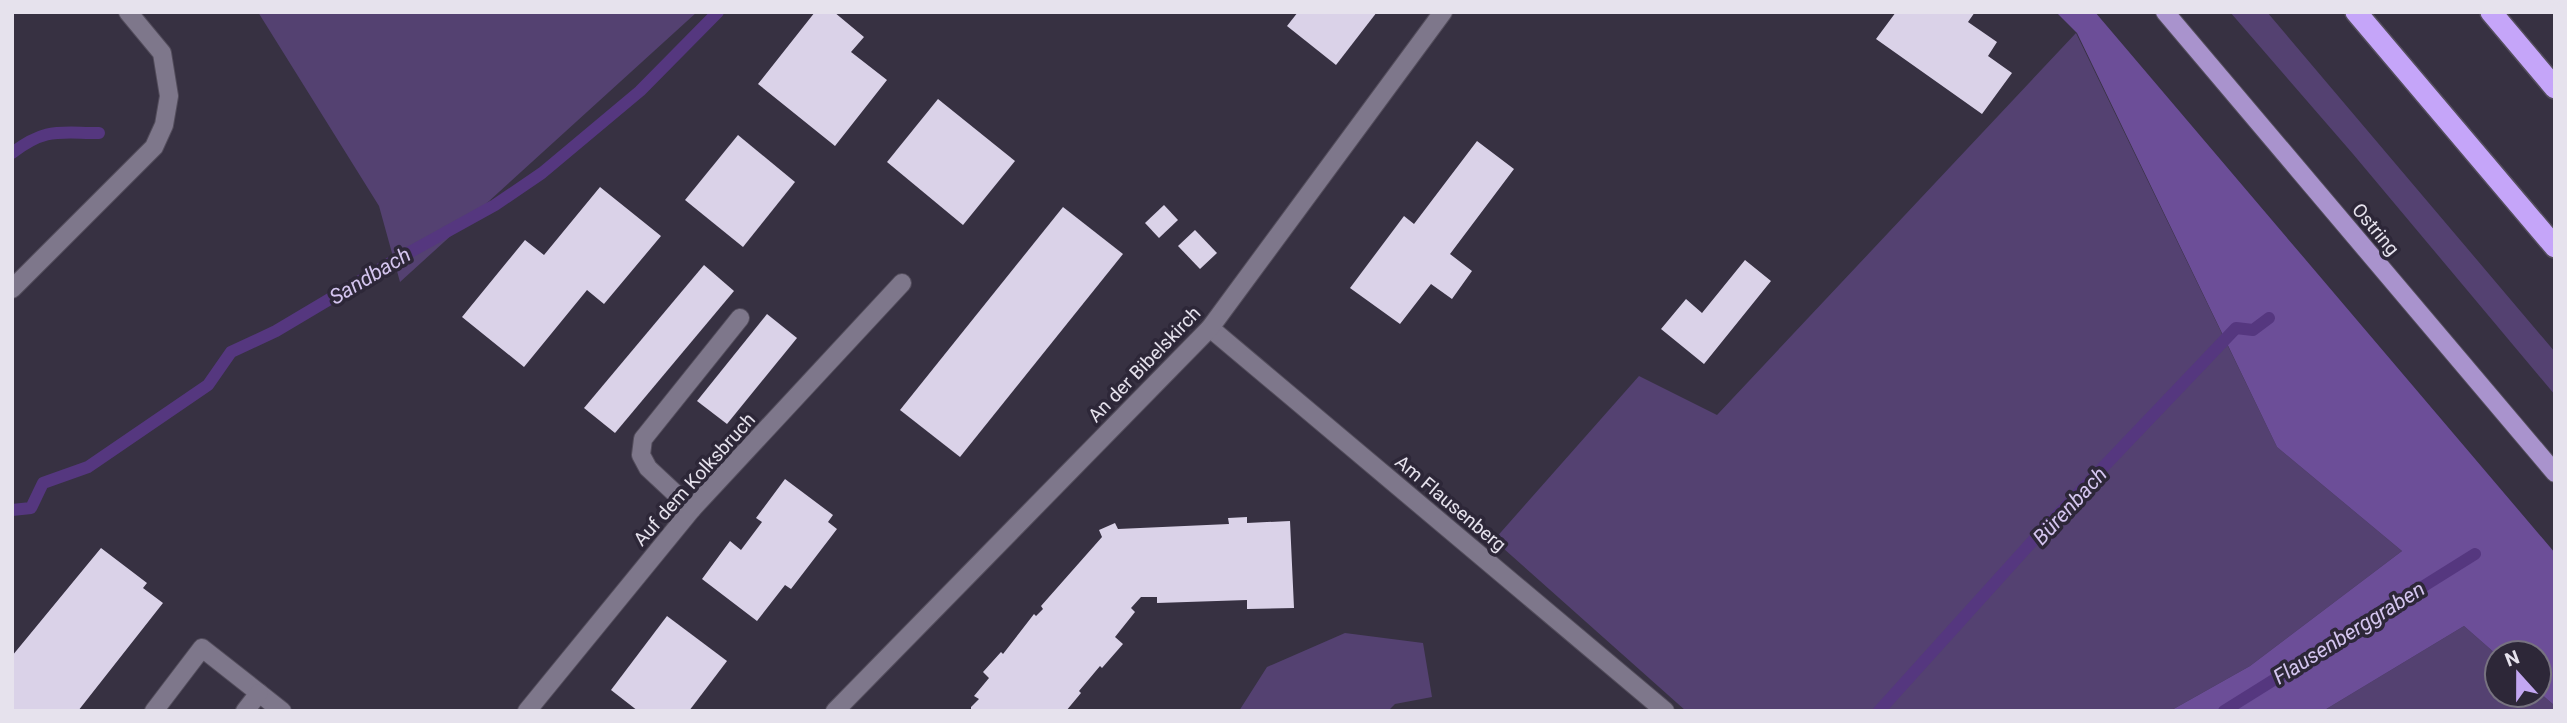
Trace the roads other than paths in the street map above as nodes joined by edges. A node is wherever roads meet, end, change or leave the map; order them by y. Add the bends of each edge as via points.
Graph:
1 (128, 12) edge
2 (1443, 12) edge
3 (2165, 12) edge
4 (2356, 12) edge
5 (2491, 12) edge
6 (2555, 88) edge
7 (2555, 247) edge
8 (902, 283) dead end
9 (12, 289) edge
10 (740, 318) dead end
11 (1210, 328) junction
12 (2555, 473) edge
13 (692, 509) junction
14 (259, 693) junction
15 (836, 710) edge
16 (154, 711) edge
17 (245, 711) edge
18 (282, 711) edge
19 (527, 711) edge
20 (1665, 711) edge

1 - 9 street via 162,52 169,96 155,147
2 - 11 street, An der Bibelskirch
3 - 12 main road, Ostring
4 - 7 highway
5 - 6 highway
8 - 13 street, Auf dem Kolksbruch
10 - 13 street via 643,439 641,455 648,468
11 - 15 street, An der Bibelskirch
11 - 20 street, Am Flausenberg
13 - 19 street, Auf dem Kolksbruch
14 - 16 street via 202,648
14 - 17 street
14 - 18 street

